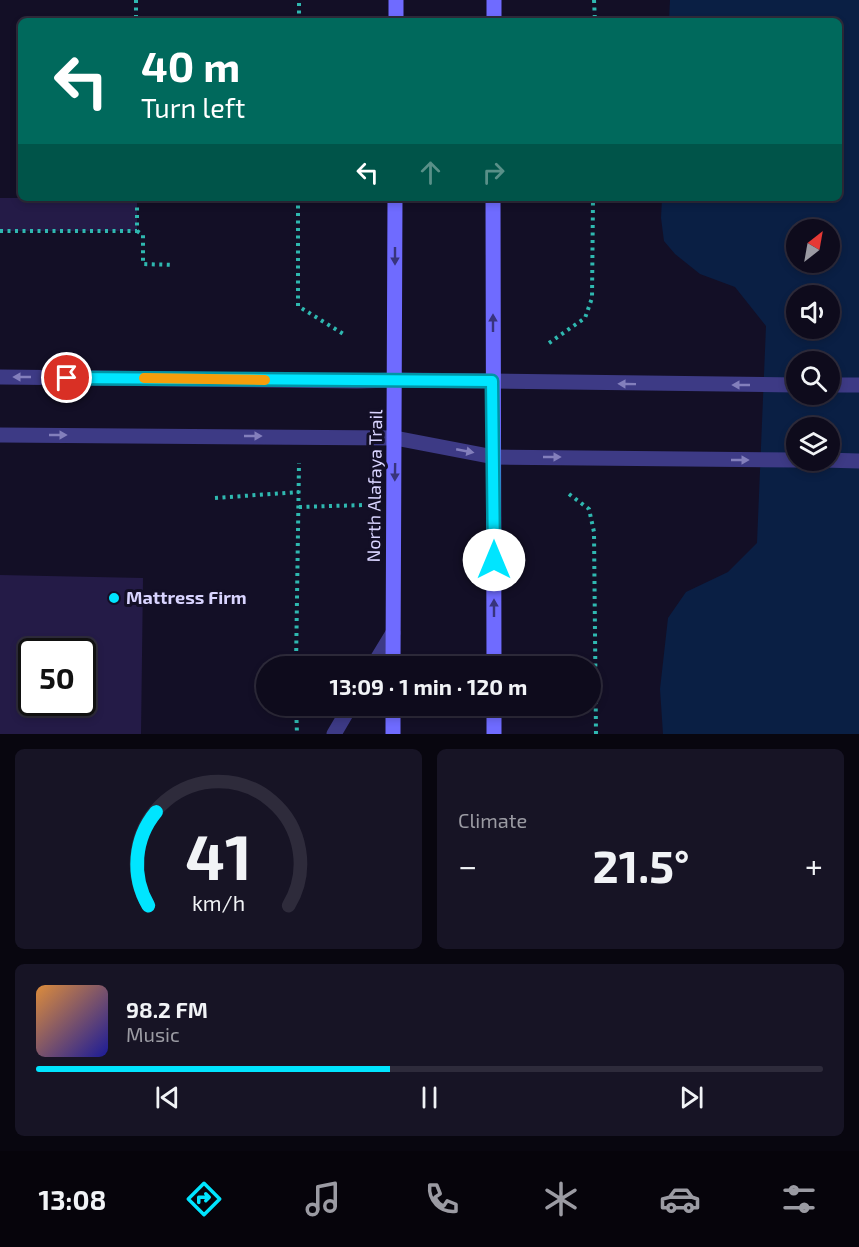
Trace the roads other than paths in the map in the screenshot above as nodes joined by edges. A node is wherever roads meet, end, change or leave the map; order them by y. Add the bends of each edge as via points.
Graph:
1 (396, 0) edge
2 (494, 0) edge
3 (396, 18) edge
4 (494, 18) edge
5 (395, 201) edge
6 (493, 201) edge
7 (0, 377) edge
8 (395, 380) junction
9 (492, 381) junction
10 (786, 385) edge
11 (840, 385) edge
12 (859, 385) edge
13 (0, 435) edge
14 (395, 438) junction
15 (494, 457) junction
16 (786, 460) edge
17 (840, 460) edge
18 (859, 461) edge
19 (393, 633) junction
20 (379, 656) edge
21 (393, 656) edge
22 (494, 656) edge
23 (345, 716) edge
24 (393, 716) edge
25 (494, 716) edge
26 (334, 734) edge
27 (393, 734) edge
28 (495, 734) edge

1 - 3 main road
2 - 4 main road
5 -> 8 main road, North Alafaya Trail
9 -> 6 main road
8 -> 7 street
8 - 9 street
8 - 14 main road, North Alafaya Trail
10 -> 9 street
9 - 15 main road
11 - 12 street
13 -> 14 street
14 -> 15 street
14 -> 19 main road, North Alafaya Trail
15 -> 16 street
22 -> 15 main road
17 - 18 street
19 - 20 street
19 - 21 main road, North Alafaya Trail
23 - 26 street
24 - 27 main road
25 - 28 main road

